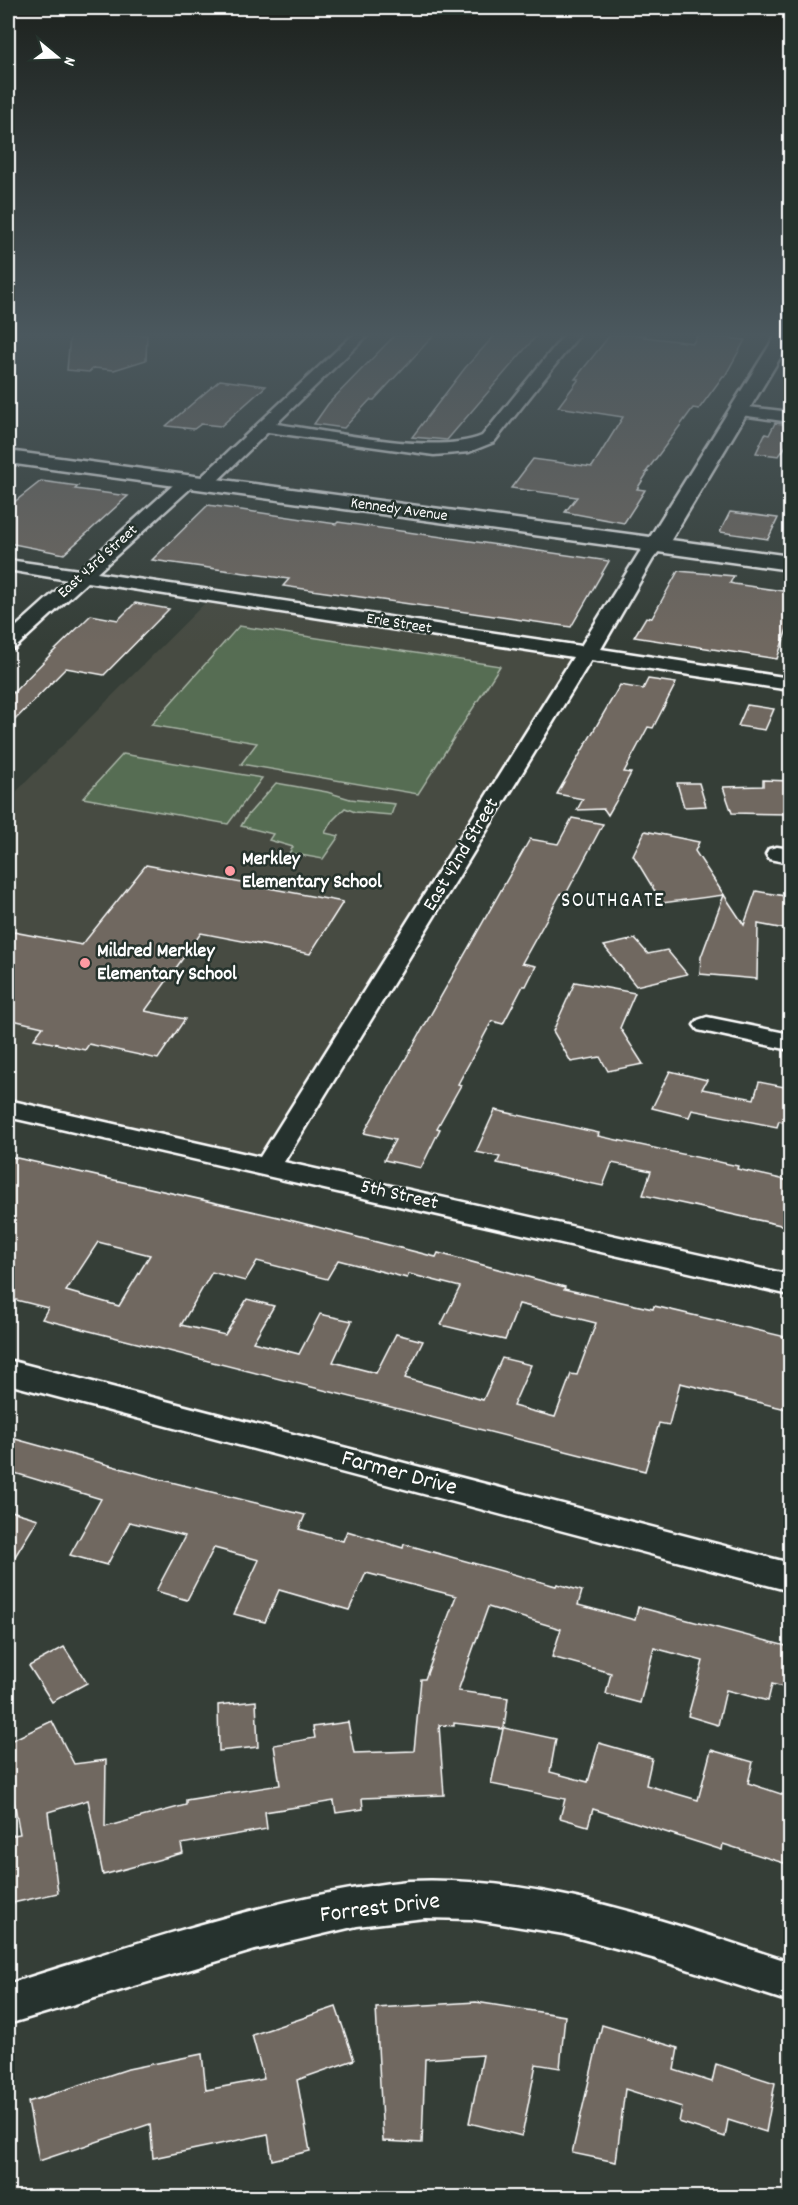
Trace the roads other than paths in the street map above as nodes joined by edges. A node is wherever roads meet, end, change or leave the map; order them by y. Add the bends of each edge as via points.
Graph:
1 (251, 438) edge
2 (345, 438) edge
3 (489, 438) edge
4 (724, 438) edge
5 (8, 457) edge
6 (196, 482) junction
7 (655, 545) junction
8 (790, 563) edge
9 (8, 565) edge
10 (82, 576) junction
11 (8, 644) edge
12 (585, 653) junction
13 (790, 684) edge
14 (707, 1025) dead end
15 (790, 1042) edge
16 (8, 1109) edge
17 (268, 1166) junction
18 (790, 1285) edge
19 (8, 1372) edge
20 (790, 1577) edge
21 (790, 1982) edge
22 (8, 2004) edge

1 - 6 street, East 43rd Street
2 - 3 street via 434,450 469,447
4 - 7 street
5 - 6 street, Kennedy Avenue
6 - 7 street, Kennedy Avenue
6 - 10 street, East 43rd Street
7 - 8 street, Kennedy Avenue
7 - 12 street, East 42nd Street via 594,645
9 - 10 street, Erie Street
10 - 11 street, East 43rd Street
10 - 12 street, Erie Street
12 - 13 street, Erie Street
12 - 17 street, East 42nd Street
14 - 15 street
16 - 17 street, 5th Street
17 - 18 street, 5th Street
19 - 20 street, Farmer Drive
21 - 22 street, Forrest Drive via 617,1927 522,1906 425,1899 348,1908 224,1938

